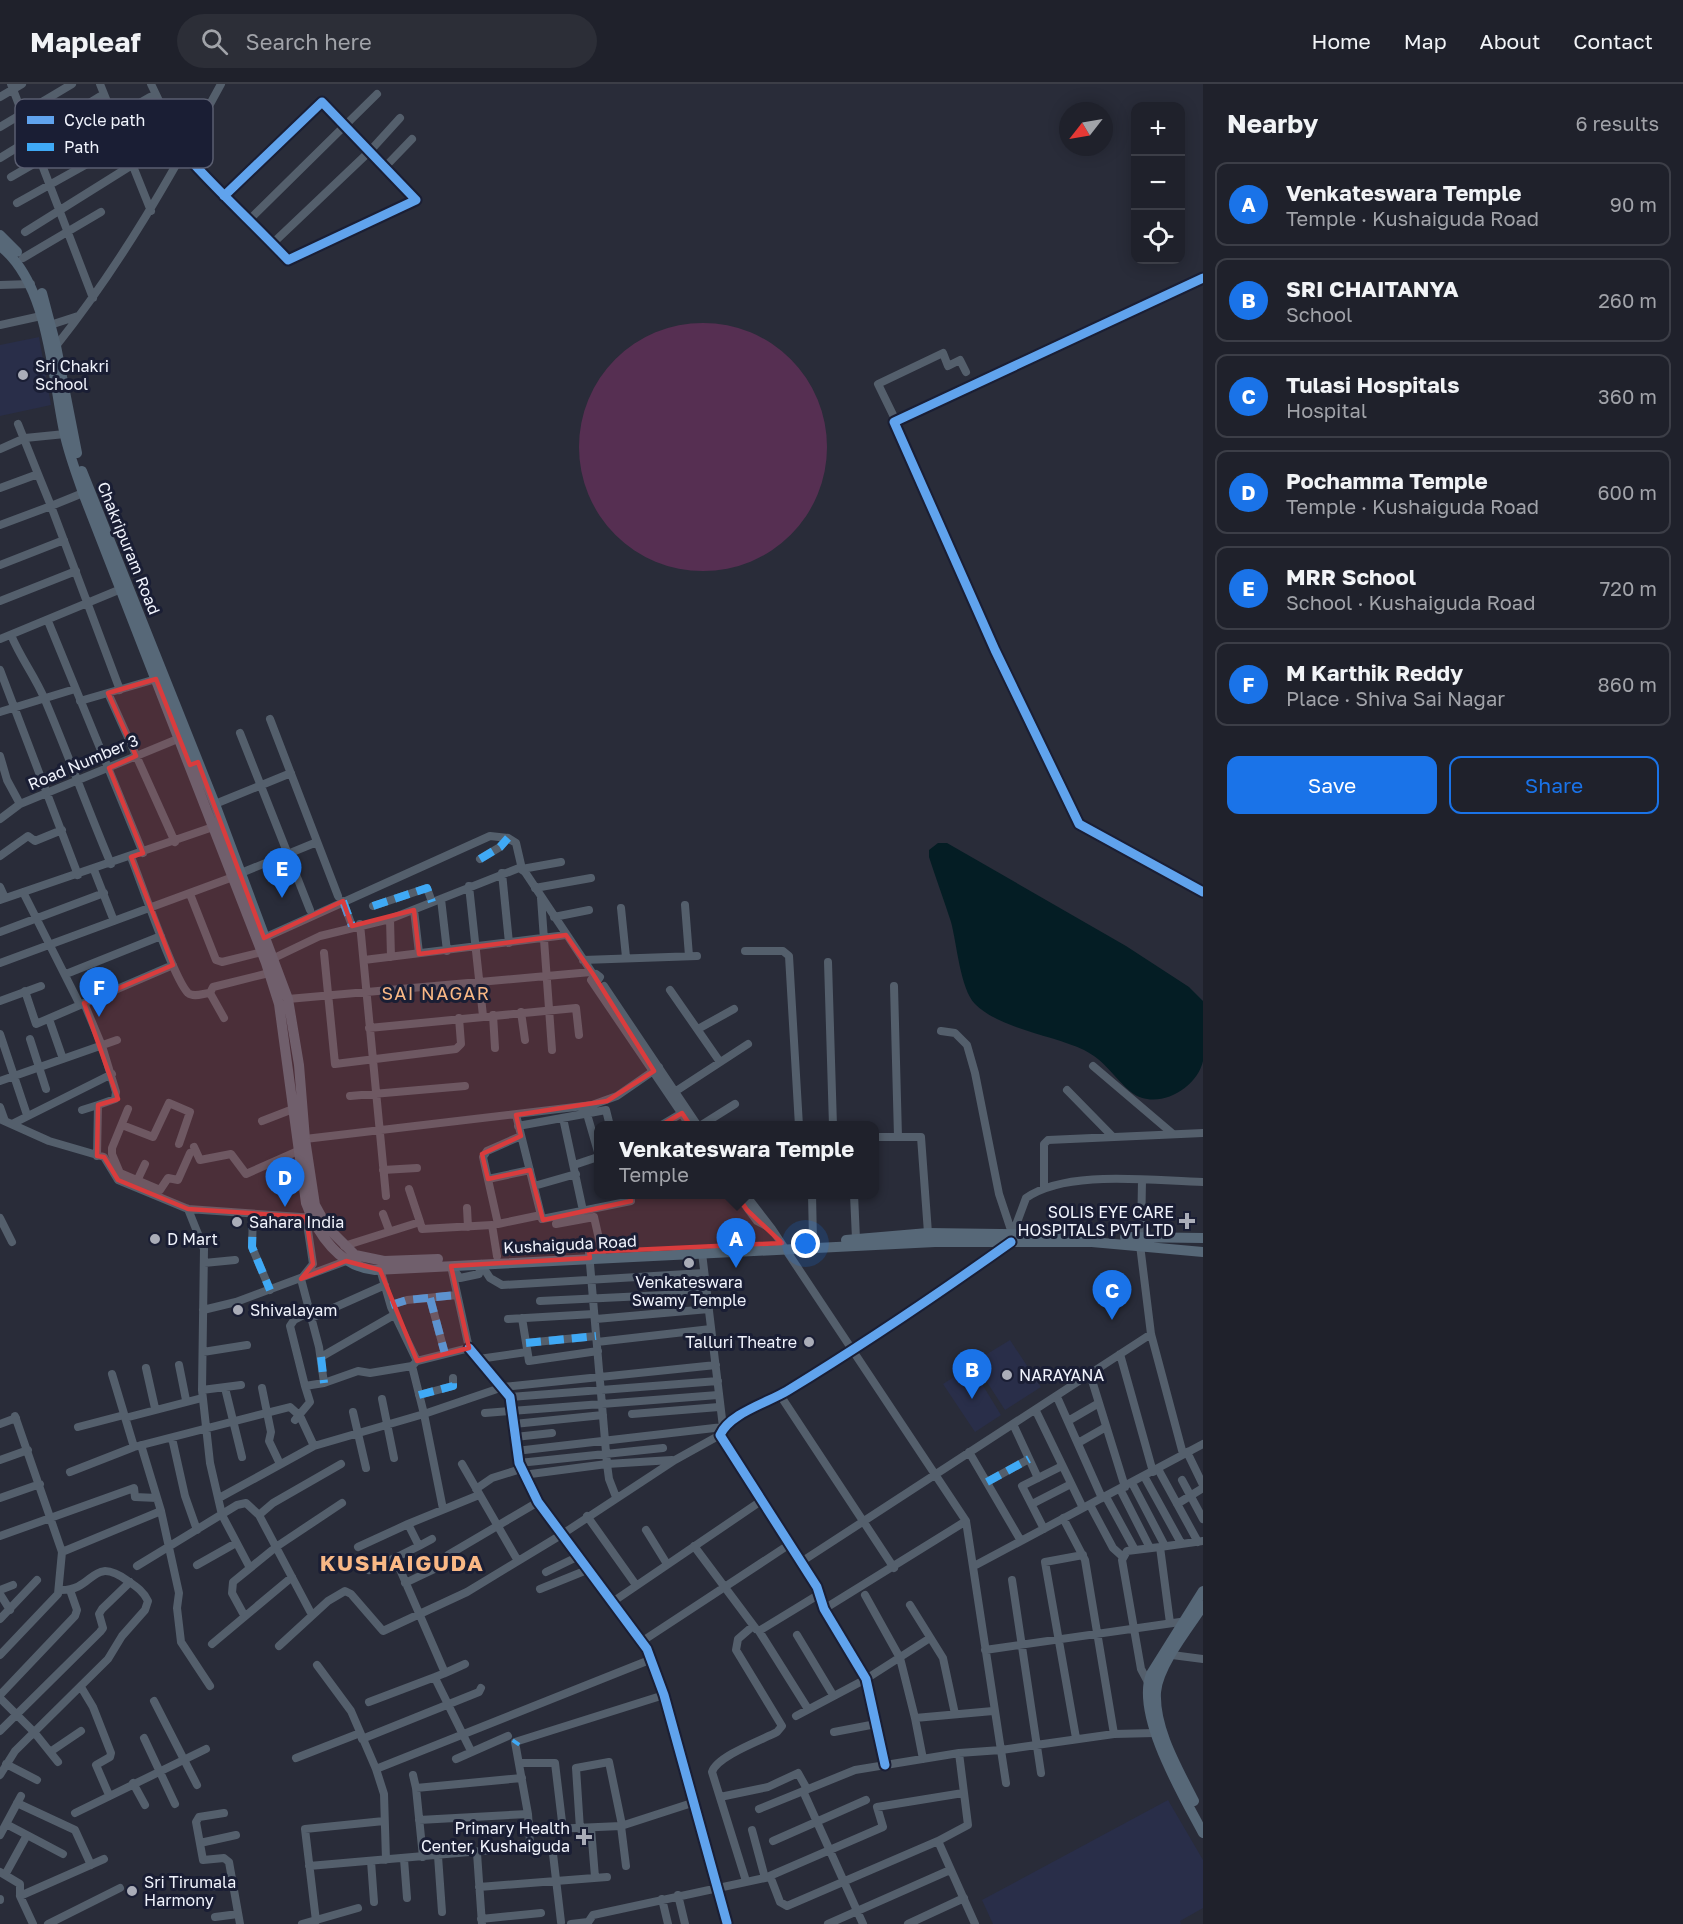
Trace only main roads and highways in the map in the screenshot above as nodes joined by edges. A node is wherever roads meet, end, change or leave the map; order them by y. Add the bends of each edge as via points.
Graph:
1 (0, 235) edge
2 (0, 246) edge
3 (45, 323) junction
4 (52, 346) junction
5 (194, 763) junction
6 (237, 875) junction
7 (313, 1217) junction
8 (1012, 1238) junction
9 (1203, 1239) edge
10 (1141, 1241) junction
11 (784, 1246) junction
12 (1203, 1252) edge
13 (589, 1255) junction
14 (1203, 1592) edge
15 (1196, 1615) edge
16 (1203, 1818) edge
17 (1203, 1833) edge

1 - 3 main road, Chakripuram Road via 23,258 43,294
2 - 3 main road, Chakripuram Road via 31,284
3 - 4 main road, Chakripuram Road
4 - 5 main road, Chakripuram Road via 82,471
4 - 5 main road, Chakripuram Road via 64,434 83,493 180,738
5 - 6 main road, Chakripuram Road via 215,804
5 - 6 main road, Chakripuram Road via 213,827
6 - 7 main road, Kushaiguda Road via 279,1004 306,1203
6 - 7 main road, Kushaiguda Road via 288,999 299,1065 315,1205
7 - 13 main road, Kushaiguda Road via 355,1255 377,1261
7 - 13 main road, Kushaiguda Road via 346,1261 360,1268 451,1266
8 - 10 main road, Kushaiguda Road
8 - 11 main road, Kushaiguda Road
8 - 11 main road, Kushaiguda Road via 928,1233
9 - 10 main road, Kushaiguda Road
10 - 12 main road, Kushaiguda Road
11 - 13 main road, Kushaiguda Road via 702,1253
11 - 13 main road, Kushaiguda Road
14 - 15 main road
15 - 16 main road via 1156,1690 1163,1731
15 - 17 main road via 1148,1682 1155,1733

